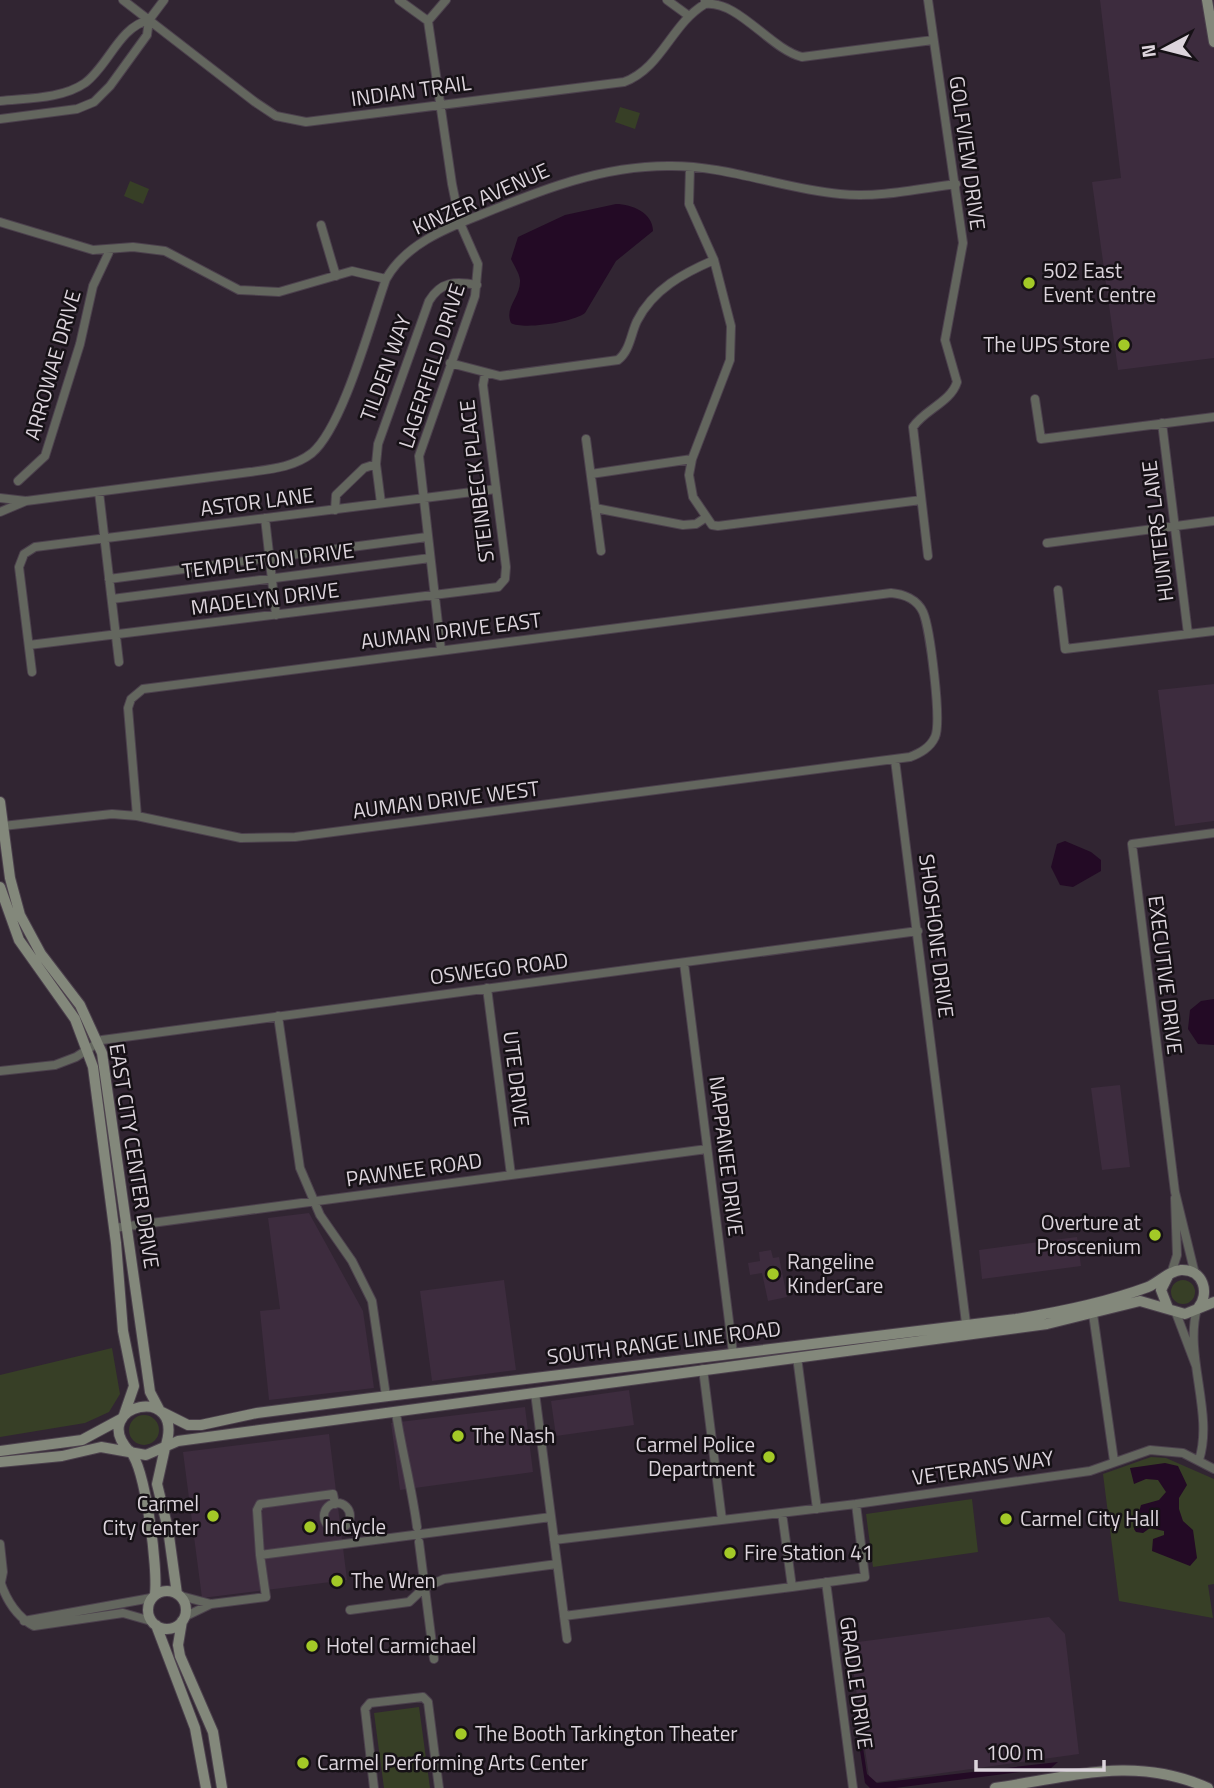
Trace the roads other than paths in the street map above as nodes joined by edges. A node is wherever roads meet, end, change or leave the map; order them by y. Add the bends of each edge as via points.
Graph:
1 (123, 0) edge
2 (164, 0) edge
3 (399, 0) edge
4 (446, 0) edge
5 (667, 0) edge
6 (928, 0) edge
7 (1207, 0) edge
8 (705, 2) edge
9 (689, 16) junction
10 (149, 20) junction
11 (428, 21) junction
12 (933, 40) junction
13 (1214, 42) edge
14 (51, 95) junction
15 (0, 101) edge
16 (440, 104) junction
17 (53, 112) junction
18 (0, 119) edge
19 (691, 167) junction
20 (956, 184) junction
21 (0, 222) edge
22 (460, 223) junction
23 (321, 225) dead end
24 (110, 250) junction
25 (714, 260) junction
26 (336, 276) junction
27 (386, 279) junction
28 (477, 285) junction
29 (450, 363) junction
30 (485, 374) junction
31 (1035, 399) dead end
32 (1214, 417) edge
33 (1162, 423) junction
34 (586, 439) dead end
35 (692, 459) junction
36 (376, 464) junction
37 (591, 474) junction
38 (18, 481) dead end
39 (496, 489) junction
40 (99, 492) junction
41 (0, 498) edge
42 (423, 498) junction
43 (26, 500) junction
44 (920, 500) junction
45 (381, 503) junction
46 (595, 509) junction
47 (335, 510) junction
48 (0, 512) edge
49 (265, 518) junction
50 (705, 518) junction
51 (1214, 521) edge
52 (1175, 527) junction
53 (427, 537) junction
54 (104, 538) junction
55 (1047, 543) dead end
56 (601, 551) dead end
57 (928, 556) dead end
58 (430, 558) junction
59 (269, 559) junction
60 (272, 578) junction
61 (109, 579) junction
62 (503, 583) joint
63 (1058, 590) dead end
64 (435, 597) junction
65 (112, 598) junction
66 (276, 615) junction
67 (1214, 631) edge
68 (1188, 634) junction
69 (116, 635) junction
70 (29, 645) junction
71 (440, 650) junction
72 (119, 662) dead end
73 (32, 672) dead end
74 (895, 760) junction
75 (0, 802) edge
76 (137, 816) junction
77 (3, 826) junction
78 (1214, 833) edge
79 (0, 887) edge
80 (918, 931) junction
81 (684, 963) junction
82 (487, 988) junction
83 (278, 1016) junction
84 (93, 1044) junction
85 (0, 1071) edge
86 (707, 1149) junction
87 (511, 1175) junction
88 (1175, 1192) junction
89 (313, 1201) junction
90 (126, 1226) junction
91 (114, 1228) junction
92 (1170, 1275) junction
93 (1198, 1276) junction
94 (1214, 1284) edge
95 (1214, 1302) edge
96 (1197, 1309) junction
97 (1173, 1311) junction
98 (1093, 1314) junction
99 (965, 1323) junction
100 (733, 1353) junction
101 (797, 1357) junction
102 (703, 1369) junction
103 (1197, 1369) junction
104 (535, 1393) junction
105 (386, 1396) junction
106 (161, 1412) junction
107 (396, 1413) junction
108 (122, 1417) junction
109 (165, 1448) junction
110 (0, 1451) edge
111 (130, 1451) junction
112 (1199, 1460) junction
113 (1114, 1461) junction
114 (0, 1462) edge
115 (1214, 1469) edge
116 (335, 1504) junction
117 (856, 1504) junction
118 (817, 1509) junction
119 (782, 1513) junction
120 (551, 1517) junction
121 (722, 1520) junction
122 (417, 1527) dead end
123 (339, 1529) junction
124 (554, 1540) junction
125 (419, 1542) dead end
126 (0, 1544) edge
127 (341, 1545) junction
128 (260, 1555) junction
129 (557, 1564) junction
130 (826, 1582) junction
131 (1, 1586) edge
132 (792, 1587) junction
133 (424, 1588) junction
134 (179, 1595) junction
135 (153, 1596) junction
136 (211, 1604) junction
137 (350, 1610) dead end
138 (564, 1616) junction
139 (183, 1619) junction
140 (24, 1621) junction
141 (154, 1623) junction
142 (568, 1639) dead end
143 (434, 1659) dead end
144 (205, 1788) edge
145 (222, 1788) edge
146 (374, 1788) edge
147 (439, 1788) edge
148 (853, 1788) edge
149 (995, 1788) edge
150 (1208, 1788) edge

1 - 10 street, INDIAN TRAIL
2 - 10 street
3 - 11 street
4 - 11 street
5 - 9 street
6 - 12 street
7 - 13 main road
8 - 9 street, INDIAN TRAIL
8 - 12 street via 732,8 788,52 802,57
9 - 16 street, INDIAN TRAIL via 648,70 632,79
10 - 14 street via 135,24 91,78
10 - 16 street, INDIAN TRAIL via 255,102 292,121
10 - 17 street via 147,35 94,102
11 - 16 street, LAGERFIELD DRIVE
12 - 20 street, GOLFVIEW DRIVE
14 - 15 street
14 - 17 street
16 - 22 street, LAGERFIELD DRIVE
17 - 18 street
19 - 20 street, KINZER AVENUE via 841,194
19 - 22 street, KINZER AVENUE via 639,167 568,180
19 - 25 street via 689,204
20 - 44 street, GOLFVIEW DRIVE via 962,243 945,340 957,382 913,427
21 - 24 street via 81,248
22 - 27 street, KINZER AVENUE via 406,253
22 - 28 street, LAGERFIELD DRIVE via 478,264
23 - 26 street
24 - 26 street via 165,251 239,290 279,292
24 - 38 street, ARROWAE DRIVE via 87,304 80,344 45,456
25 - 30 street via 680,276 656,295 640,315 625,354 618,360 500,376
25 - 35 street via 732,347
26 - 27 street via 356,271
27 - 40 street, KINZER AVENUE via 333,424 313,452 279,468
28 - 29 street, LAGERFIELD DRIVE
28 - 36 street, TILDEN WAY via 449,283 431,297 383,429
29 - 30 street
29 - 42 street, LAGERFIELD DRIVE via 419,456
30 - 39 street, STEINBECK PLACE
31 - 33 street via 1041,439
32 - 33 street
33 - 52 street, HUNTERS LANE
34 - 37 street
35 - 37 street
35 - 50 street via 690,485
36 - 45 street, TILDEN WAY
36 - 47 street via 364,468 336,495
37 - 46 street
39 - 42 street, ASTOR LANE
39 - 62 street, STEINBECK PLACE via 506,567
40 - 43 street, KINZER AVENUE
40 - 54 street
41 - 43 street, KINZER AVENUE
42 - 45 street, ASTOR LANE
42 - 53 street, LAGERFIELD DRIVE
43 - 48 street, KINZER AVENUE
44 - 50 street via 718,526
44 - 57 street, GOLFVIEW DRIVE
45 - 47 street, ASTOR LANE
46 - 50 street via 683,525
46 - 56 street
47 - 49 street, ASTOR LANE
49 - 54 street, ASTOR LANE
49 - 59 street
51 - 52 street
52 - 55 street
52 - 68 street, HUNTERS LANE
53 - 58 street, LAGERFIELD DRIVE
53 - 59 street, TEMPLETON DRIVE
54 - 61 street
54 - 70 street, ASTOR LANE via 35,547 24,554 19,567
58 - 60 street, TEMPLETON DRIVE
58 - 64 street, LAGERFIELD DRIVE
59 - 60 street
59 - 61 street, TEMPLETON DRIVE
60 - 65 street, TEMPLETON DRIVE
60 - 66 street
61 - 65 street
62 - 64 street, MADELYN DRIVE via 494,589
63 - 68 street via 1065,649
64 - 66 street, MADELYN DRIVE
64 - 71 street, LAGERFIELD DRIVE
65 - 69 street
66 - 69 street, MADELYN DRIVE
67 - 68 street
69 - 70 street, MADELYN DRIVE
69 - 72 street
70 - 73 street
71 - 74 street, AUMAN DRIVE EAST via 897,594 923,612 939,715 931,744 918,754
71 - 76 street, AUMAN DRIVE EAST via 144,689 131,699 128,708
74 - 76 street, AUMAN DRIVE WEST via 295,836 241,838
74 - 80 street, SHOSHONE DRIVE
75 - 77 main road, EAST CITY CENTER DRIVE
76 - 77 street, AUMAN DRIVE WEST via 99,814
77 - 84 main road, EAST CITY CENTER DRIVE via 20,915 41,954 80,1006
78 - 88 street, EXECUTIVE DRIVE via 1132,845
79 - 84 main road, EAST CITY CENTER DRIVE via 19,940
80 - 81 street, OSWEGO ROAD
80 - 99 street, SHOSHONE DRIVE
81 - 82 street, OSWEGO ROAD
81 - 86 street, NAPPANEE DRIVE
82 - 83 street, OSWEGO ROAD
82 - 87 street, UTE DRIVE
83 - 84 street, OSWEGO ROAD
83 - 89 street via 295,1151
84 - 85 street, OSWEGO ROAD via 55,1065
84 - 90 main road, EAST CITY CENTER DRIVE via 107,1083
84 - 91 main road, EAST CITY CENTER DRIVE
86 - 87 street, PAWNEE ROAD
86 - 100 street, NAPPANEE DRIVE
87 - 89 street, PAWNEE ROAD
88 - 92 street, EXECUTIVE DRIVE via 1177,1255
88 - 93 street, EXECUTIVE DRIVE
89 - 90 street, PAWNEE ROAD
89 - 105 street via 372,1301
90 - 91 street, PAWNEE ROAD
90 - 106 main road, EAST CITY CENTER DRIVE via 150,1392
91 - 108 main road, EAST CITY CENTER DRIVE via 123,1331 134,1386
92 - 93 main road via 1186,1270
92 - 97 main road via 1161,1296
92 - 99 main road, SOUTH RANGE LINE ROAD via 1147,1287 1062,1311
93 - 94 main road
93 - 96 main road via 1205,1290
95 - 96 main road
96 - 97 main road
96 - 103 street via 1192,1329
97 - 98 main road, SOUTH RANGE LINE ROAD via 1144,1300
97 - 103 street
98 - 101 main road, SOUTH RANGE LINE ROAD
98 - 113 street
99 - 100 main road, SOUTH RANGE LINE ROAD
100 - 105 main road, SOUTH RANGE LINE ROAD
101 - 102 main road, SOUTH RANGE LINE ROAD
101 - 118 street
102 - 104 main road, SOUTH RANGE LINE ROAD
102 - 121 street
103 - 112 street via 1204,1440
104 - 107 main road, SOUTH RANGE LINE ROAD
104 - 120 street
105 - 106 main road, SOUTH RANGE LINE ROAD via 257,1413 201,1426
106 - 108 main road via 142,1405
106 - 109 main road via 169,1427
107 - 109 main road, SOUTH RANGE LINE ROAD via 182,1440
107 - 122 street
108 - 110 main road via 82,1440
108 - 111 main road via 120,1435
109 - 111 main road via 146,1455
109 - 134 main road via 157,1484
111 - 114 main road via 101,1447
111 - 135 main road via 141,1473 157,1569
112 - 113 street, VETERANS WAY via 1156,1449
112 - 115 street, VETERANS WAY
113 - 117 street, VETERANS WAY via 1090,1471
116 - 123 street via 344,1506 349,1514 347,1524
116 - 123 street via 326,1509 324,1518 330,1527
116 - 128 street via 333,1494 260,1504
117 - 118 street, VETERANS WAY
117 - 130 street via 865,1577
118 - 119 street, VETERANS WAY
119 - 121 street
119 - 132 street
120 - 124 street
120 - 127 street
121 - 124 street
123 - 127 street
124 - 129 street
125 - 133 street
126 - 131 street
127 - 128 street
128 - 136 street via 266,1597
129 - 133 street via 444,1579
129 - 138 street
130 - 132 street
130 - 148 street, GRADLE DRIVE
131 - 140 street
132 - 138 street
133 - 137 street via 409,1602
133 - 143 street
134 - 135 main road via 164,1591
134 - 136 street
134 - 139 main road via 186,1608
135 - 140 street
135 - 141 main road via 148,1609
136 - 139 street
138 - 142 street
139 - 141 main road via 167,1629
139 - 145 main road via 180,1656 213,1732
140 - 141 street via 34,1626 123,1613
141 - 144 main road via 195,1728
146 - 147 street via 365,1709 370,1703 423,1697 428,1702
149 - 150 main road via 1129,1769 1176,1775

